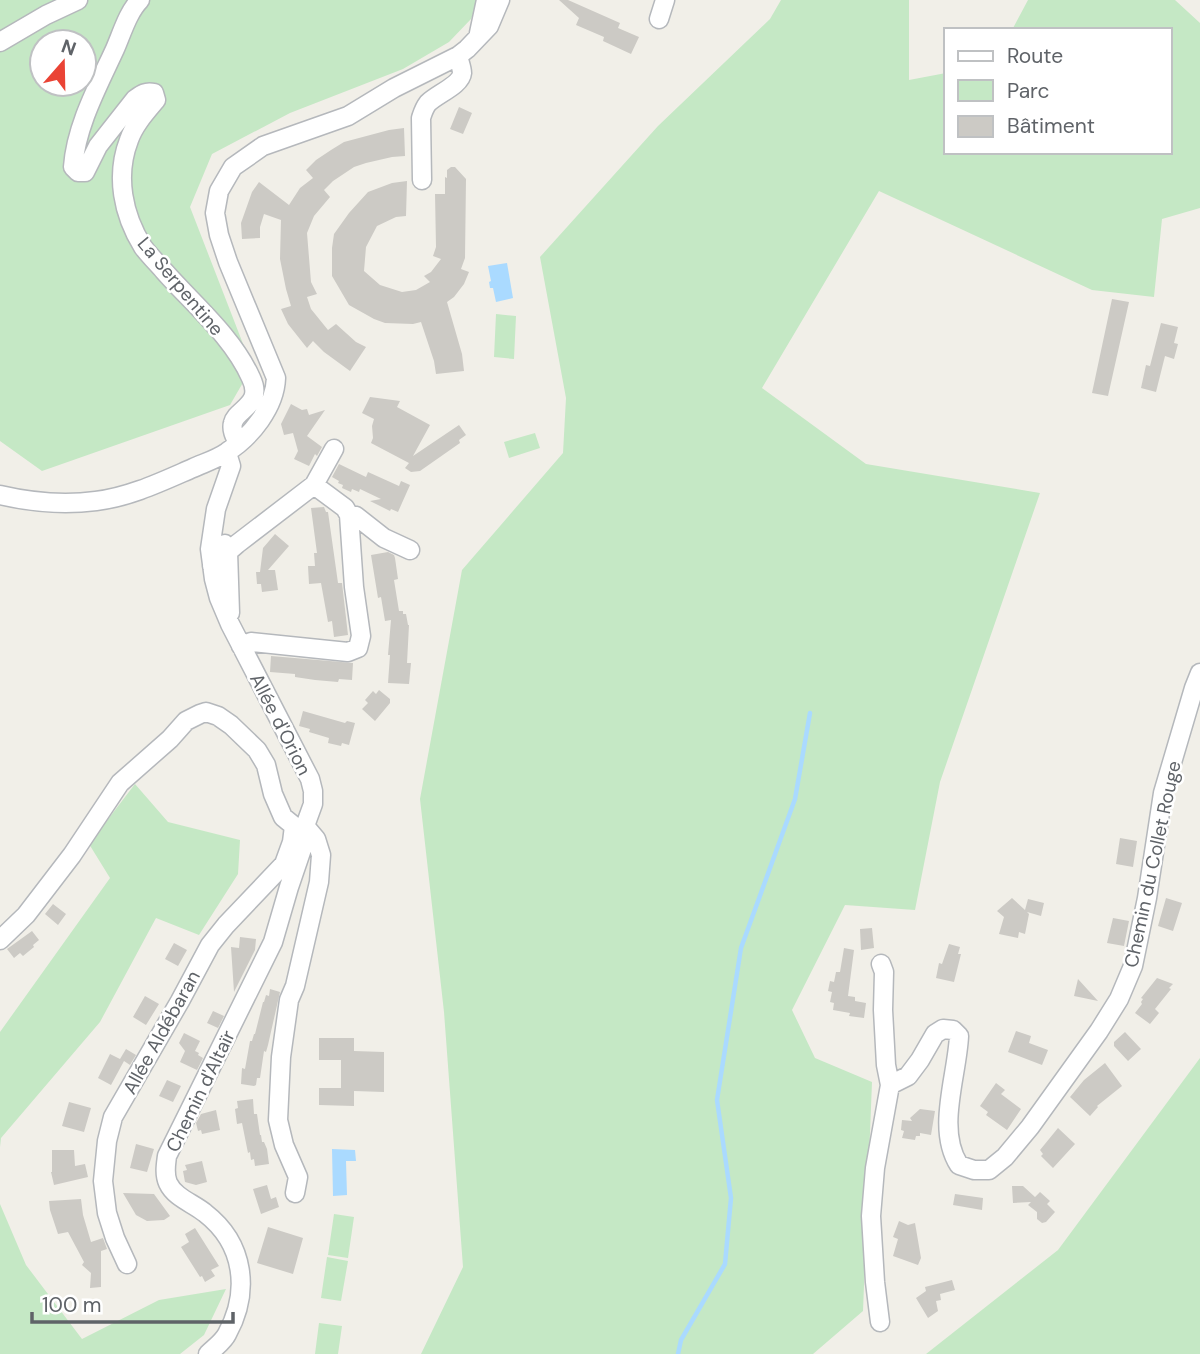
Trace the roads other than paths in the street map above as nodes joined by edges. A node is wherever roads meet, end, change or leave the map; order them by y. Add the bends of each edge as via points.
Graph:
1 (78, 0) edge
2 (140, 0) edge
3 (486, 0) edge
4 (500, 0) edge
5 (665, 0) edge
6 (659, 19) dead end
7 (478, 36) junction
8 (0, 42) edge
9 (458, 56) junction
10 (422, 180) dead end
11 (233, 448) junction
12 (334, 449) dead end
13 (314, 485) junction
14 (0, 495) edge
15 (349, 515) junction
16 (213, 521) junction
17 (410, 550) dead end
18 (228, 551) junction
19 (212, 566) junction
20 (230, 624) junction
21 (241, 646) junction
22 (1200, 673) edge
23 (301, 832) junction
24 (274, 875) junction
25 (289, 887) junction
26 (0, 940) edge
27 (881, 964) dead end
28 (890, 1085) junction
29 (295, 1193) dead end
30 (127, 1264) dead end
31 (880, 1322) dead end
32 (208, 1354) edge

1 - 8 street
2 - 11 street, La Serpentine via 87,112 73,167 85,172 135,99 155,93 156,100 129,139 121,183 124,203 143,247 234,347 253,382 249,406 233,419
3 - 7 street
4 - 7 street via 489,26
5 - 6 street
7 - 9 street
9 - 10 street via 459,80 429,102 421,118
9 - 11 street via 348,116 263,146 233,167 219,191 215,213 219,234 276,378 271,404
11 - 14 street via 113,498 39,501
11 - 16 street, Allée d'Orion
12 - 13 street
13 - 15 street
13 - 18 street
15 - 17 street
15 - 21 street via 361,636 358,648 348,652 251,642
16 - 18 street, Allée d'Orion
16 - 19 street, Allée d'Orion
18 - 19 street
18 - 20 street, Allée d'Orion
19 - 20 street, Allée d'Orion
20 - 21 street, Allée d'Orion
21 - 23 street, Allée d'Orion via 310,779 313,804
22 - 28 street, Chemin du Collet Rouge via 1163,793 1133,967 1099,1031 1030,1127 989,1170 959,1165 951,1153 948,1116 958,1054 959,1036 953,1030 935,1034 908,1076
23 - 24 street, Allée Aldébaran
23 - 25 street, Chemin d'Altaïr
23 - 26 street via 283,817 257,750 218,716 200,714 120,783 72,855 26,915
23 - 29 street via 316,839 321,855 281,1057 278,1120 298,1177
24 - 25 street via 284,878
24 - 30 street, Allée Aldébaran via 210,945 113,1117 103,1181 107,1213
25 - 32 street, Chemin d'Altaïr via 273,942 167,1156 167,1182 226,1235 241,1271 238,1304 226,1336
27 - 28 street
28 - 31 street via 871,1216

